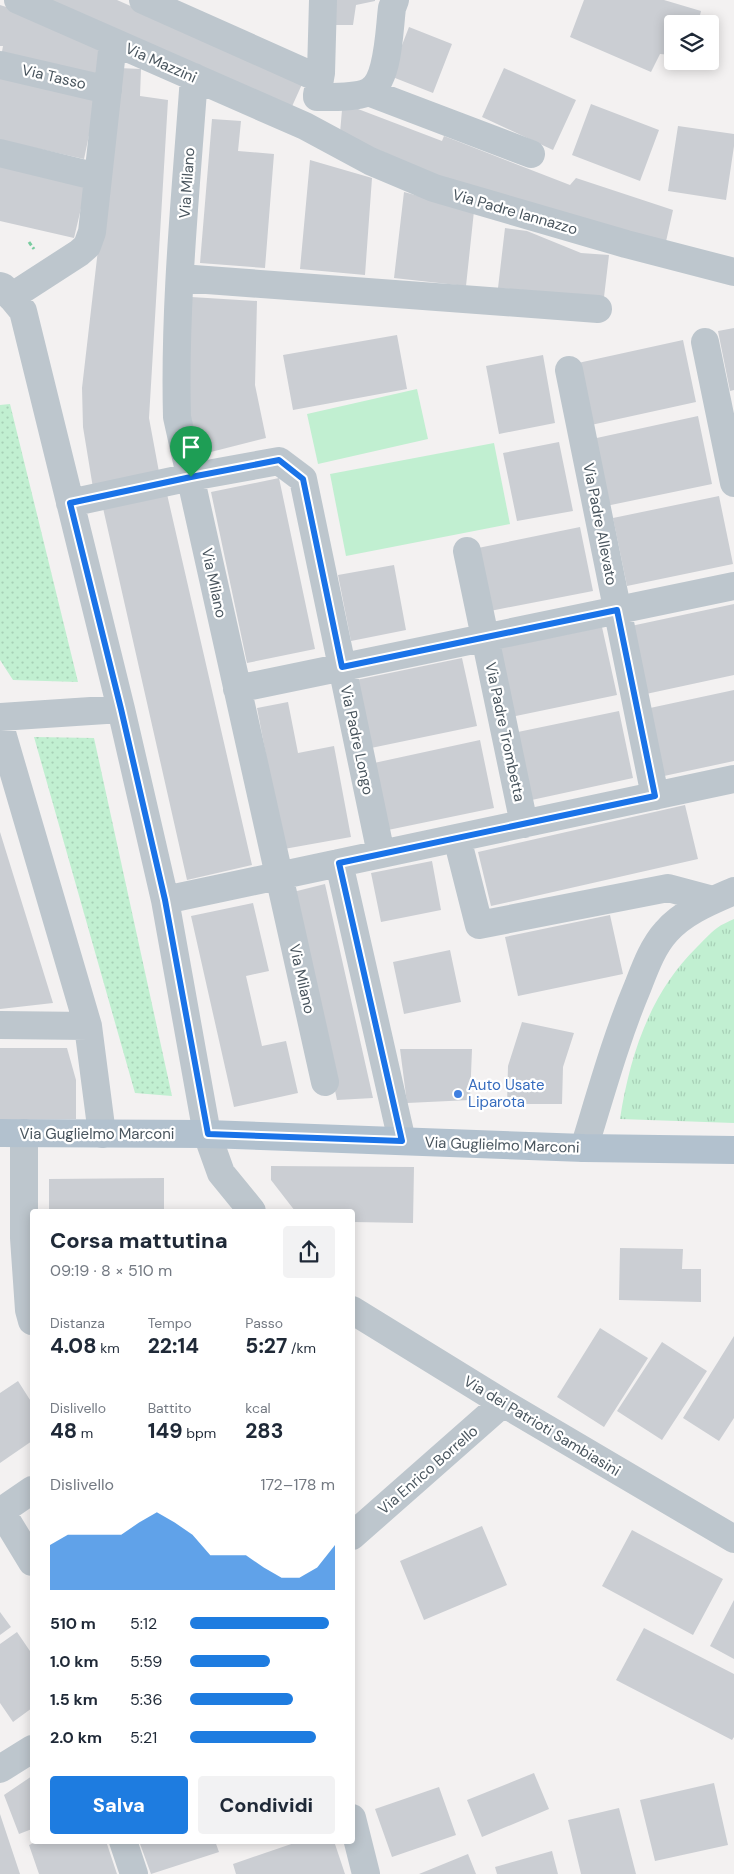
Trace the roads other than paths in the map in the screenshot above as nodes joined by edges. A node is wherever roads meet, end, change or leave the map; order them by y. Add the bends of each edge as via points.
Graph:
1 (18, 0) edge
2 (143, 0) edge
3 (323, 0) edge
4 (395, 0) edge
5 (113, 42) junction
6 (0, 66) edge
7 (194, 77) junction
8 (318, 88) junction
9 (108, 90) junction
10 (368, 92) junction
11 (304, 126) junction
12 (0, 153) edge
13 (532, 154) dead end
14 (98, 177) junction
15 (734, 272) edge
16 (180, 278) junction
17 (5, 292) edge
18 (598, 310) dead end
19 (705, 342) dead end
20 (569, 370) dead end
21 (191, 477) junction
22 (734, 483) edge
23 (70, 503) junction
24 (466, 551) dead end
25 (734, 586) edge
26 (617, 610) junction
27 (485, 637) junction
28 (342, 667) junction
29 (237, 689) junction
30 (121, 709) junction
31 (0, 717) edge
32 (0, 726) edge
33 (734, 779) edge
34 (655, 796) junction
35 (524, 824) junction
36 (457, 838) junction
37 (381, 854) junction
38 (339, 863) junction
39 (278, 876) junction
40 (724, 896) edge
41 (165, 900) junction
42 (0, 1025) edge
43 (88, 1026) junction
44 (325, 1082) dead end
45 (12, 1133) edge
46 (102, 1134) junction
47 (208, 1134) junction
48 (402, 1141) junction
49 (584, 1148) junction
50 (734, 1150) edge
51 (250, 1209) edge
52 (12, 1238) edge
53 (355, 1312) edge
54 (30, 1314) edge
55 (503, 1403) junction
56 (30, 1491) edge
57 (0, 1511) edge
58 (355, 1533) edge
59 (734, 1539) edge
60 (30, 1559) edge
61 (30, 1750) edge
62 (0, 1769) edge
63 (355, 1830) edge
64 (124, 1844) edge
65 (134, 1874) edge
66 (366, 1874) edge

1 - 5 street, Via Mazzini
2 - 8 street
3 - 8 street
4 - 10 street via 385,64 380,81
5 - 7 street, Via Mazzini
5 - 9 street
6 - 9 street, Via Tasso
7 - 11 street, Via Mazzini
7 - 16 street, Via Milano
8 - 10 street via 344,96
8 - 11 street
9 - 14 street
10 - 13 street
11 - 15 street, Via Padre Iannazzo via 370,162 434,188
12 - 14 street
14 - 17 street via 92,232 87,246 79,254
16 - 18 street
16 - 21 street, Via Milano via 176,366 178,417
17 - 23 street via 22,311
19 - 22 street
20 - 26 street, Via Padre Allevato
21 - 23 street, Via Padre Longo
21 - 28 street, Via Padre Longo via 279,460 303,479
21 - 29 street, Via Milano
23 - 30 street
24 - 27 street, Via Padre Trombetta
25 - 26 street
26 - 27 street
26 - 34 street, Via Padre Allevato
27 - 28 street
27 - 35 street, Via Padre Trombetta
28 - 29 street
28 - 37 street, Via Padre Longo
29 - 39 street, Via Milano
30 - 31 street
30 - 41 street
32 - 43 street
33 - 34 street
34 - 35 street
35 - 36 street
36 - 37 street
36 - 40 street via 479,924 668,888
37 - 38 street
38 - 39 street
38 - 48 street
39 - 41 street
39 - 44 street, Via Milano
40 - 49 street via 686,916 665,932 648,961 620,1027
41 - 47 street
42 - 43 street
43 - 46 street
45 - 46 main road, Via Guglielmo Marconi
45 - 52 street
46 - 47 main road, Via Guglielmo Marconi
47 - 48 main road, Via Guglielmo Marconi
47 - 51 street via 221,1173
48 - 49 main road, Via Guglielmo Marconi
49 - 50 main road, Via Guglielmo Marconi
52 - 54 street
53 - 55 street, Via dei Patrioti Sambiasini
55 - 58 street, Via Enrico Borrello
55 - 59 street, Via dei Patrioti Sambiasini
56 - 57 street
57 - 60 street
61 - 62 street
63 - 66 street
64 - 65 street

